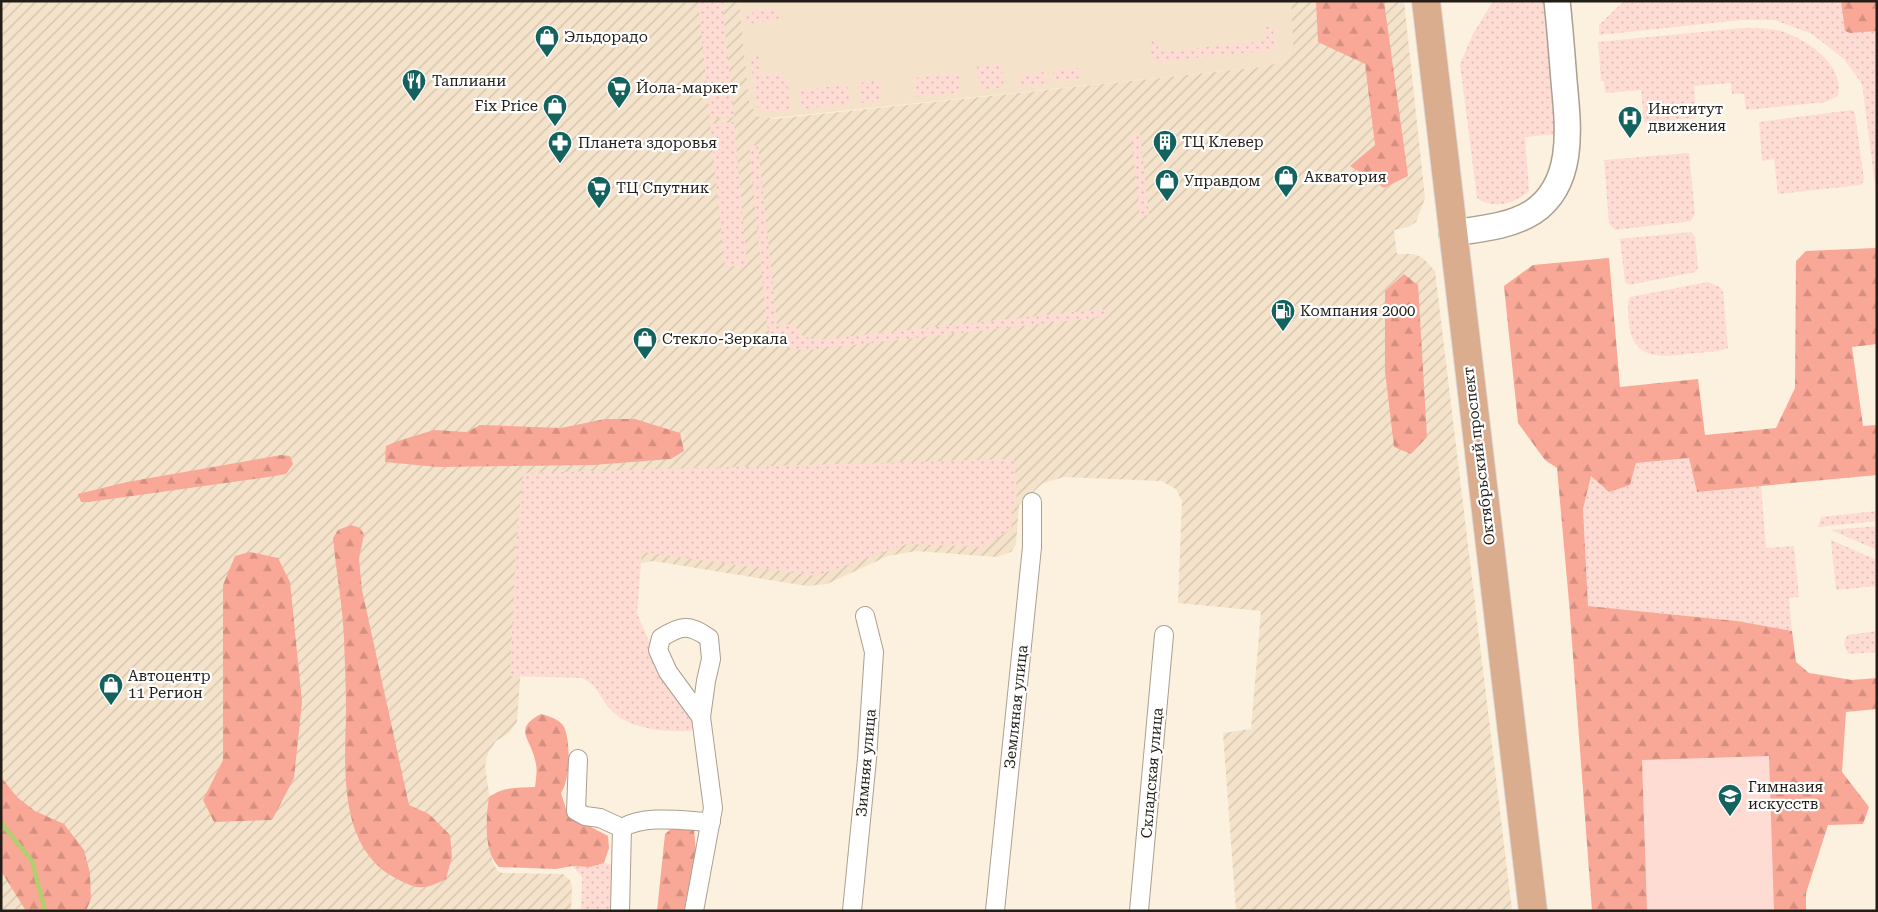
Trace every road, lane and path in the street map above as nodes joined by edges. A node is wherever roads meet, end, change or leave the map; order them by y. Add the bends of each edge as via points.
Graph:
1 (1426, 1) edge
2 (1557, 1) edge
3 (1452, 233) junction
4 (1032, 502) dead end
5 (865, 616) dead end
6 (1164, 635) dead end
7 (701, 717) junction
8 (578, 759) dead end
9 (711, 822) junction
10 (622, 828) junction
11 (620, 911) edge
12 (694, 911) edge
13 (852, 911) edge
14 (995, 911) edge
15 (1139, 911) edge
16 (1533, 911) edge

1 - 3 main road, Октябрьский проспект
2 - 3 street via 1568,130 1567,154 1561,176 1551,194 1534,211 1515,221
3 - 16 main road, Октябрьский проспект
4 - 14 street, Земляная улица via 1032,547
5 - 13 street, Зимняя улица via 874,652
6 - 15 street, Складская улица
7 - 7 street via 668,672 658,650 661,638 683,627 695,628 709,638 711,659
7 - 9 street via 713,808
8 - 10 street via 576,811
9 - 10 street via 643,821
9 - 12 street
10 - 11 street

